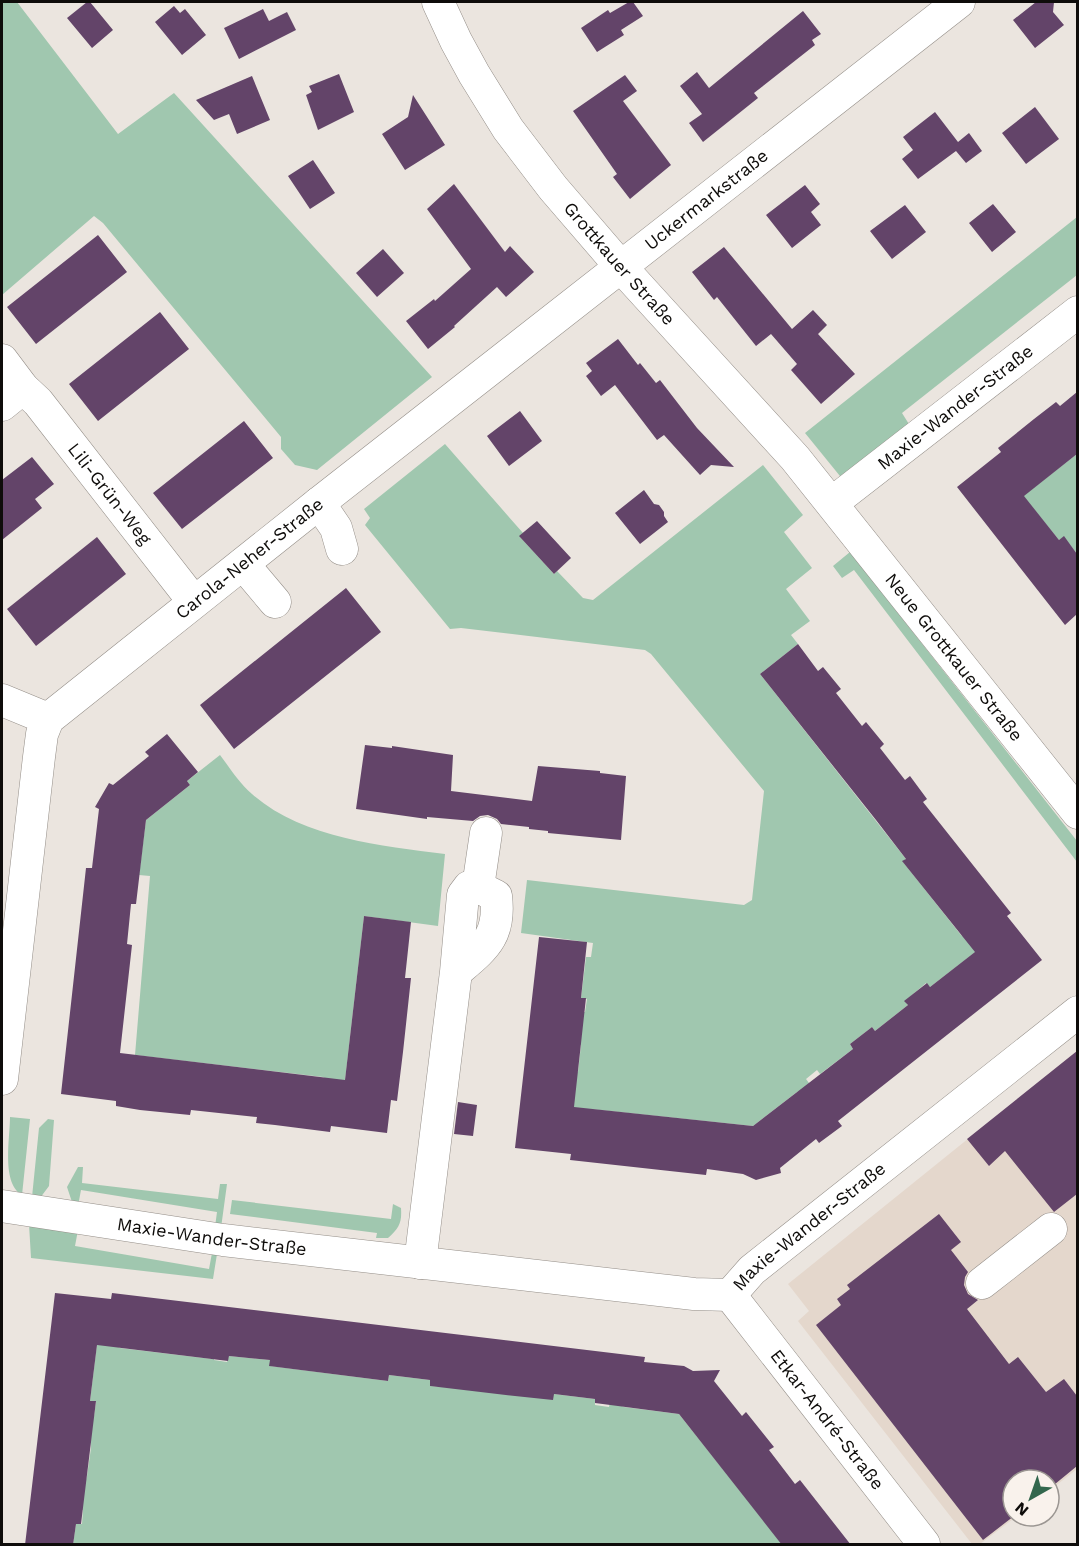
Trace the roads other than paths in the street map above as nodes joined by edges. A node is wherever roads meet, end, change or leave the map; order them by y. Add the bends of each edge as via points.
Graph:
1 (438, 2) edge
2 (959, 2) edge
3 (621, 267) junction
4 (1077, 312) edge
5 (2, 360) edge
6 (12, 396) edge
7 (452, 398) joint
8 (832, 502) junction
9 (318, 503) junction
10 (342, 549) dead end
11 (243, 564) junction
12 (194, 602) junction
13 (275, 602) dead end
14 (2, 700) edge
15 (48, 718) junction
16 (1077, 813) edge
17 (486, 832) dead end
18 (1077, 1012) edge
19 (2, 1079) edge
20 (2, 1206) edge
21 (1051, 1229) dead end
22 (420, 1263) junction
23 (982, 1283) dead end
24 (730, 1295) junction
25 (924, 1545) edge

1 - 3 street, Grottkauer Straße via 469,66 508,129
2 - 3 street, Uckermarkstraße
3 - 7 street, Uckermarkstraße
3 - 8 street, Grottkauer Straße
4 - 8 street, Maxie-Wander-Straße
5 - 6 street, Lili-Grün-Weg
6 - 12 street, Lili-Grün-Weg via 38,402
7 - 9 street, Carola-Neher-Straße
8 - 16 street, Neue Grottkauer Straße
9 - 10 street via 336,528
9 - 11 street, Carola-Neher-Straße
11 - 12 street, Carola-Neher-Straße
11 - 13 street
12 - 15 street, Carola-Neher-Straße
14 - 15 street
15 - 19 street via 39,757
17 - 22 street via 478,887 496,896 497,908 487,945 456,972
18 - 24 street, Maxie-Wander-Straße via 752,1270
20 - 22 street, Maxie-Wander-Straße via 223,1240
21 - 23 street
22 - 24 street, Maxie-Wander-Straße
24 - 25 street, Etkar-André-Straße

